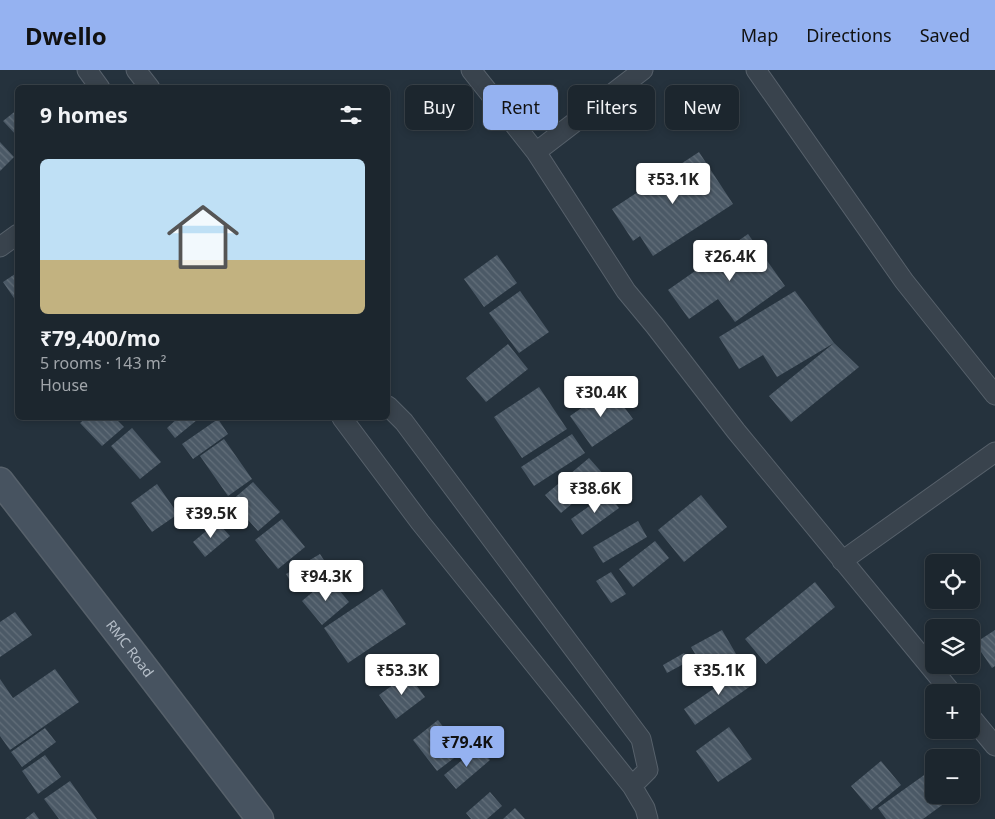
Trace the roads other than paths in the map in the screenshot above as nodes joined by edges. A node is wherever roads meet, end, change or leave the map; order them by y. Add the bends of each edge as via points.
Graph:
1 (87, 70) edge
2 (136, 70) edge
3 (471, 70) edge
4 (643, 70) edge
5 (756, 70) edge
6 (98, 85) edge
7 (148, 85) edge
8 (536, 152) junction
9 (15, 236) edge
10 (0, 247) edge
11 (995, 395) edge
12 (390, 408) edge
13 (344, 420) edge
14 (995, 452) edge
15 (0, 481) edge
16 (0, 503) edge
17 (842, 561) junction
18 (944, 684) edge
19 (980, 728) edge
20 (995, 746) edge
21 (632, 786) junction
22 (649, 815) edge
23 (241, 819) edge
24 (260, 819) edge

1 - 6 street
2 - 7 street
3 - 8 street
4 - 8 street
5 - 11 street via 904,281
8 - 17 street via 626,291
9 - 10 street
12 - 21 street via 404,422 641,739 648,770
13 - 21 street via 420,522
14 - 17 street
15 - 24 street, RMC Road
16 - 23 street, RMC Road
17 - 18 street
19 - 20 street
21 - 22 street

